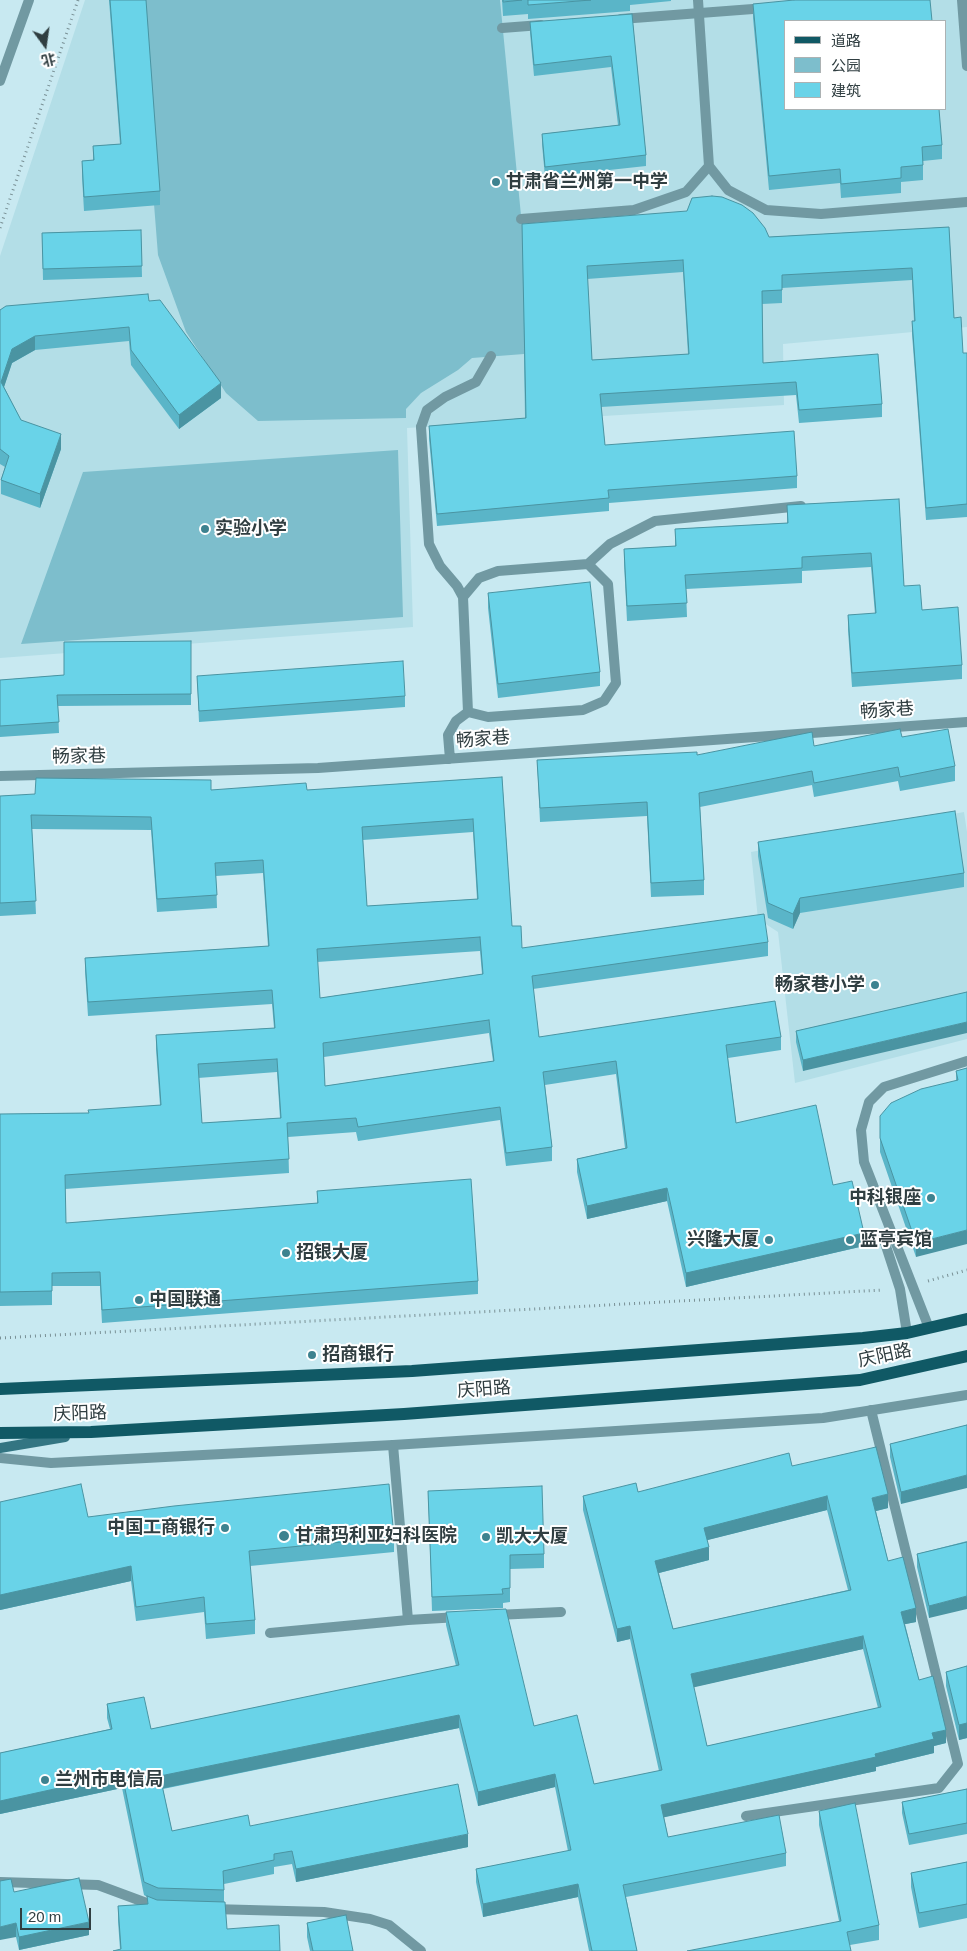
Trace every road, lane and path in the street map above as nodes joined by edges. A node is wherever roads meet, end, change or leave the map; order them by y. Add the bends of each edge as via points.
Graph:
1 (29, 0) edge
2 (78, 0) edge
3 (698, 0) edge
4 (962, 0) edge
5 (774, 7) edge
6 (699, 12) junction
7 (610, 19) edge
8 (552, 24) edge
9 (502, 28) dead end
10 (967, 66) edge
11 (0, 81) edge
12 (709, 166) junction
13 (740, 196) junction
14 (721, 197) edge
15 (693, 198) edge
16 (665, 200) junction
17 (967, 202) edge
18 (521, 219) dead end
19 (0, 228) edge
20 (491, 356) dead end
21 (814, 504) edge
22 (588, 564) junction
23 (463, 597) junction
24 (468, 712) junction
25 (967, 722) edge
26 (450, 758) junction
27 (0, 776) edge
28 (967, 1061) edge
29 (884, 1240) dead end
30 (967, 1270) edge
31 (912, 1286) junction
32 (900, 1289) junction
33 (967, 1319) edge
34 (929, 1328) junction
35 (907, 1333) junction
36 (0, 1338) edge
37 (967, 1356) edge
38 (0, 1389) edge
39 (967, 1395) edge
40 (871, 1410) junction
41 (91, 1432) junction
42 (0, 1433) edge
43 (393, 1445) junction
44 (0, 1448) edge
45 (0, 1458) edge
46 (561, 1612) dead end
47 (484, 1616) edge
48 (465, 1617) edge
49 (408, 1620) junction
50 (270, 1632) dead end
51 (746, 1816) dead end
52 (0, 1882) edge
53 (167, 1908) edge
54 (206, 1909) edge
55 (421, 1951) edge

1 - 11 street
2 - 19 path
3 - 6 street
4 - 10 street
5 - 6 street
6 - 7 street
6 - 12 street
8 - 9 street
12 - 13 street via 728,190
12 - 16 street via 686,192
13 - 14 street
13 - 17 street via 766,210 821,214
15 - 16 street
16 - 18 street via 634,210
20 - 23 street via 476,382 427,410 421,427 429,544 440,566
21 - 22 street via 655,521 610,544
22 - 23 street via 498,571 479,578
22 - 24 street via 608,584 616,683 604,701 583,710 488,717
23 - 24 street
24 - 26 street via 456,721 448,735
25 - 26 street, 畅家巷
26 - 27 street, 畅家巷 via 318,768
28 - 31 street via 884,1087 869,1102 861,1130 864,1162
29 - 32 street
30 - 31 path
31 - 34 street
32 - 35 street
32 - 36 path
33 - 34 main road, 庆阳路
34 - 35 main road, 庆阳路
35 - 38 main road, 庆阳路 via 412,1371
37 - 41 main road, 庆阳路 via 860,1380 404,1414
39 - 40 street
40 - 43 street via 823,1418
40 - 51 street via 958,1764 939,1788
41 - 42 main road, 庆阳路
41 - 44 main road
43 - 45 street via 51,1463
43 - 49 street
46 - 47 street
48 - 49 street
49 - 50 street
52 - 53 street via 98,1885 157,1908
54 - 55 street via 324,1912 370,1919 389,1925

